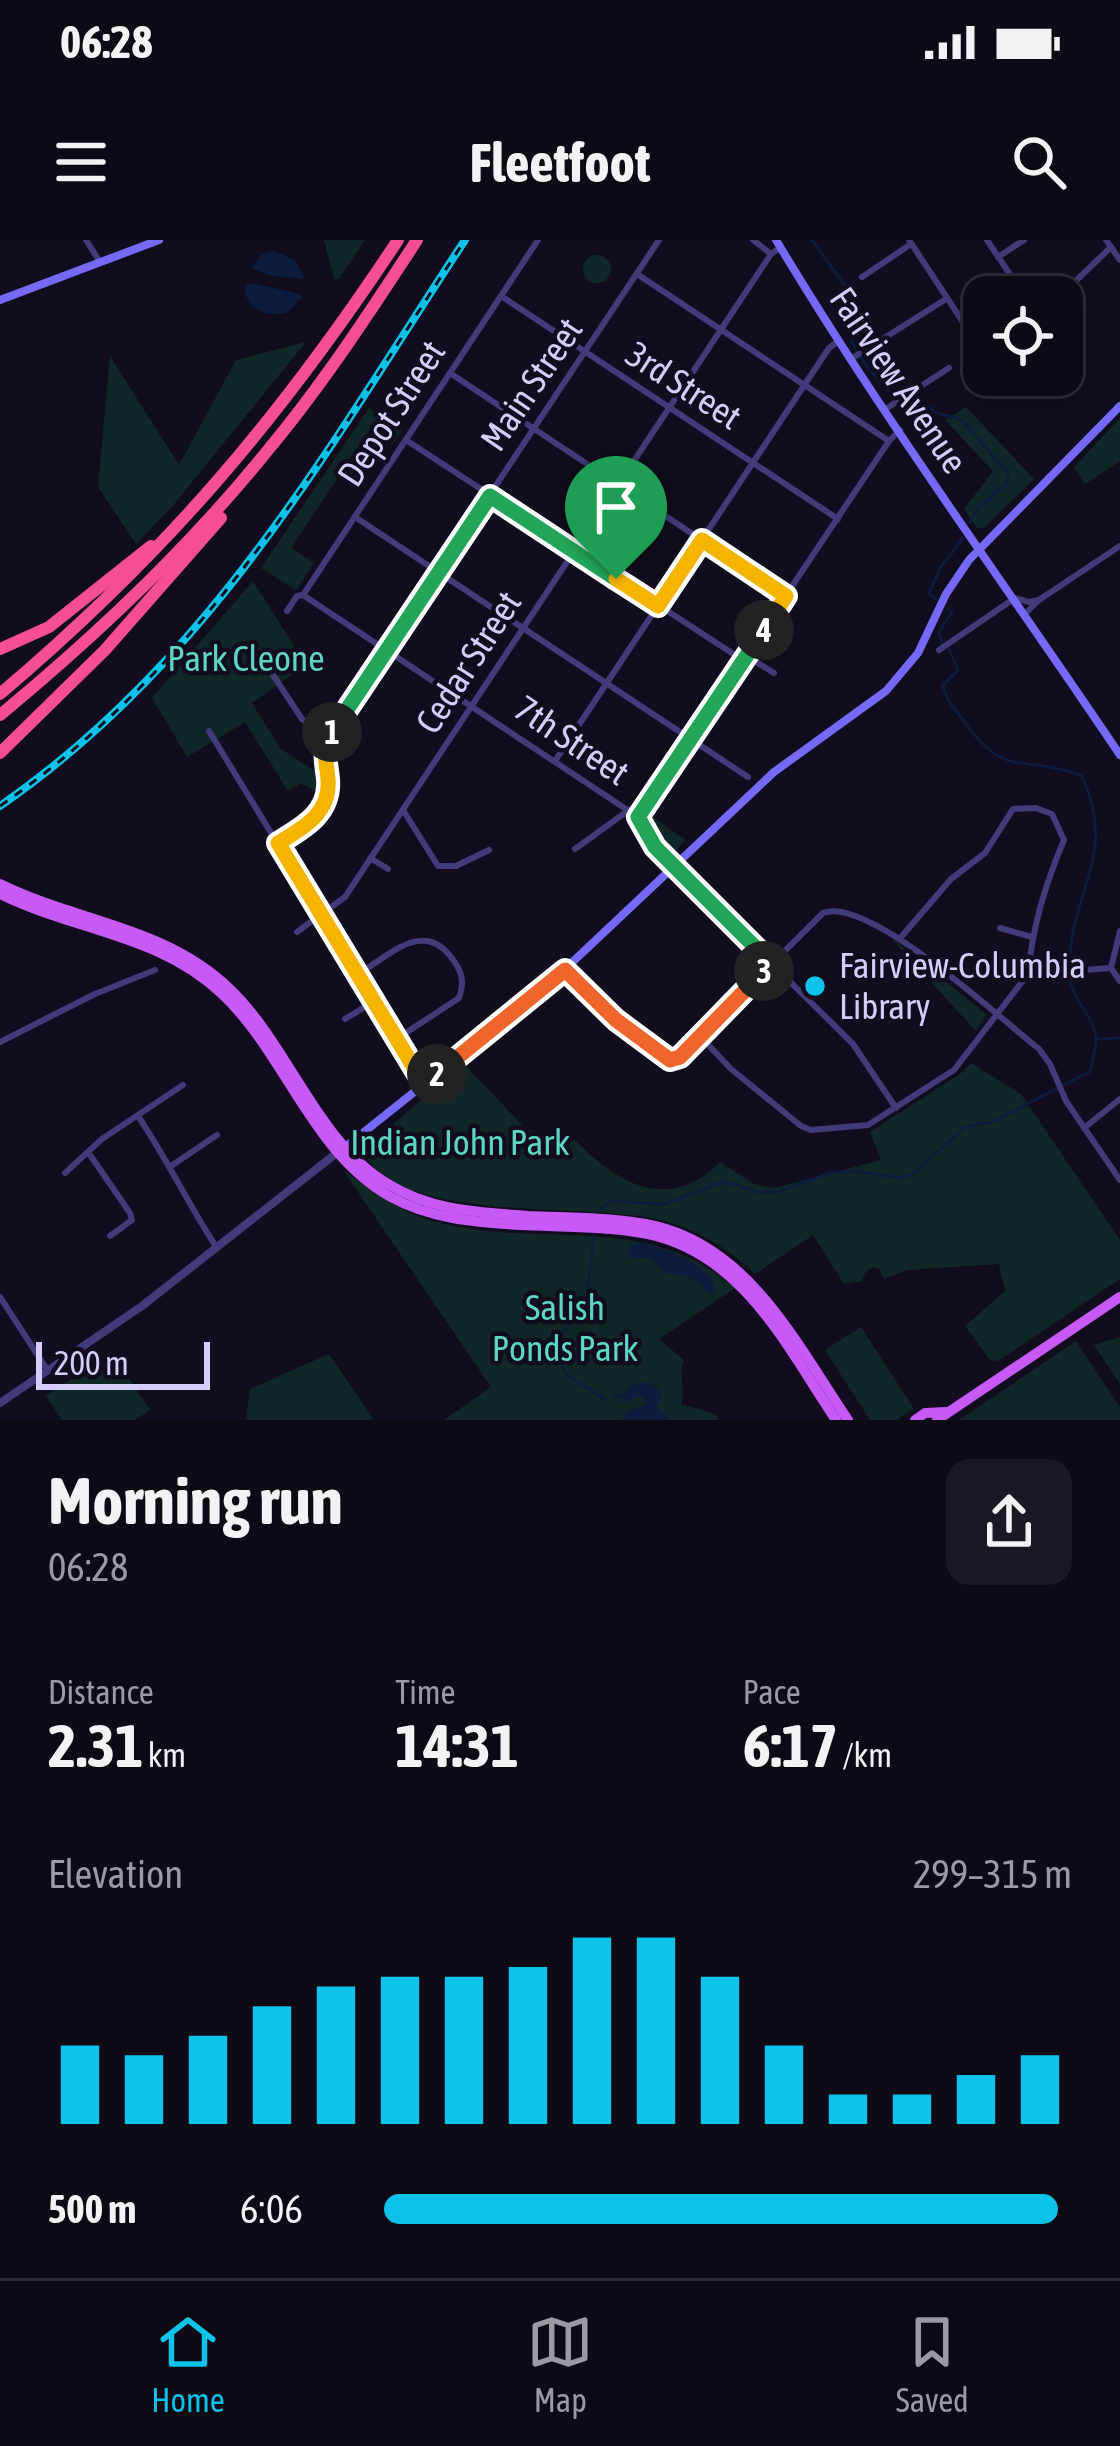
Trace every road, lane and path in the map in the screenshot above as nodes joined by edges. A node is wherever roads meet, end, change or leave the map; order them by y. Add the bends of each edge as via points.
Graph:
1 (86, 240) edge
2 (158, 240) edge
3 (398, 240) edge
4 (417, 240) edge
5 (538, 240) edge
6 (659, 240) edge
7 (753, 240) edge
8 (987, 240) edge
9 (1024, 240) edge
10 (910, 242) edge
11 (1109, 243) edge
12 (776, 247) edge
13 (998, 257) junction
14 (1120, 260) edge
15 (100, 262) junction
16 (637, 274) junction
17 (1011, 276) edge
18 (1078, 276) edge
19 (862, 277) dead end
20 (501, 296) junction
21 (947, 298) junction
22 (0, 300) edge
23 (963, 322) edge
24 (721, 330) junction
25 (837, 342) junction
26 (586, 351) junction
27 (851, 359) junction
28 (949, 368) dead end
29 (450, 373) junction
30 (805, 385) junction
31 (1120, 406) edge
32 (668, 407) junction
33 (884, 410) junction
34 (534, 430) junction
35 (900, 430) junction
36 (406, 440) junction
37 (889, 441) junction
38 (267, 452) junction
39 (753, 463) junction
40 (617, 484) junction
41 (490, 496) junction
42 (198, 507) junction
43 (355, 517) junction
44 (838, 519) junction
45 (702, 540) junction
46 (1120, 546) edge
47 (980, 548) junction
48 (574, 551) junction
49 (439, 572) junction
50 (303, 595) junction
51 (786, 596) junction
52 (1015, 598) junction
53 (1039, 600) junction
54 (658, 606) junction
55 (287, 610) dead end
56 (1025, 614) junction
57 (523, 628) junction
58 (0, 650) edge
59 (939, 650) dead end
60 (387, 651) junction
61 (745, 659) junction
62 (774, 673) dead end
63 (273, 675) dead end
64 (607, 684) junction
65 (0, 694) edge
66 (472, 706) junction
67 (0, 715) edge
68 (209, 731) dead end
69 (328, 738) junction
70 (691, 739) junction
71 (0, 752) edge
72 (1120, 755) edge
73 (555, 761) junction
74 (748, 777) dead end
75 (403, 810) junction
76 (629, 811) junction
77 (638, 817) junction
78 (278, 843) junction
79 (575, 849) dead end
80 (489, 850) dead end
81 (370, 858) junction
82 (674, 867) junction
83 (388, 869) dead end
84 (0, 884) edge
85 (0, 894) edge
86 (322, 917) junction
87 (1000, 928) dead end
88 (1120, 931) edge
89 (297, 932) dead end
90 (901, 937) junction
91 (1032, 937) junction
92 (772, 964) junction
93 (1111, 968) junction
94 (155, 970) dead end
95 (565, 970) junction
96 (1028, 974) junction
97 (357, 975) junction
98 (1120, 981) edge
99 (373, 1002) junction
100 (996, 1014) junction
101 (345, 1019) dead end
102 (700, 1036) junction
103 (397, 1039) junction
104 (1, 1040) edge
105 (424, 1084) junction
106 (183, 1085) dead end
107 (1120, 1099) edge
108 (896, 1108) junction
109 (138, 1116) junction
110 (1084, 1128) junction
111 (217, 1136) dead end
112 (342, 1149) junction
113 (88, 1152) junction
114 (171, 1166) junction
115 (65, 1173) dead end
116 (1120, 1180) edge
117 (110, 1236) dead end
118 (218, 1247) junction
119 (1120, 1297) edge
120 (0, 1298) edge
121 (48, 1371) junction
122 (0, 1403) edge
123 (950, 1412) junction
124 (836, 1420) edge
125 (848, 1420) edge
126 (915, 1420) edge
127 (937, 1420) edge

1 - 15 street
2 - 15 main road
3 - 42 highway via 292,393
4 - 38 highway
5 - 20 street, Depot Street
6 - 16 street, Main Street
7 - 12 street
8 - 13 street
9 - 13 street
10 - 19 street
10 - 21 street
11 - 14 street
11 - 18 street
12 - 24 street, Cedar Street
12 - 25 main road, Fairview Avenue
13 - 17 street
15 - 22 main road
16 - 24 street
16 - 26 street, Main Street
20 - 26 street, 3rd Street
20 - 29 street, Depot Street
21 - 23 street
21 - 27 street
24 - 30 street
24 - 32 street, Cedar Street
25 - 27 main road, Fairview Avenue
25 - 30 street
26 - 32 street, 3rd Street
26 - 34 street, Main Street
27 - 33 main road, Fairview Avenue
28 - 33 street
29 - 34 street
29 - 36 street, Depot Street
30 - 37 street
30 - 39 street
31 - 47 main road
32 - 39 street, 3rd Street
32 - 40 street, Cedar Street
33 - 35 main road, Fairview Avenue
34 - 40 street
34 - 41 street, Main Street
35 - 37 street
35 - 47 main road, Fairview Avenue
36 - 41 street
36 - 43 street, Depot Street
37 - 44 street
38 - 67 highway via 140,591
38 - 71 highway via 145,605
39 - 44 street, 3rd Street
39 - 45 street
40 - 45 street
40 - 48 street, Cedar Street
41 - 48 street
41 - 49 street, Main Street
42 - 58 highway via 64,617
42 - 65 highway
43 - 49 street
43 - 50 street, Depot Street
44 - 51 street
45 - 51 street
45 - 54 street
46 - 53 street
47 - 52 main road, Fairview Avenue
47 - 82 main road via 896,682 774,772
48 - 54 street
48 - 57 street, Cedar Street
49 - 57 street
49 - 60 street, Main Street
50 - 55 street, Depot Street
50 - 60 street, 7th Street
51 - 61 street
52 - 53 street
52 - 56 main road, Fairview Avenue
52 - 59 street
53 - 56 street
54 - 61 street
54 - 64 street
56 - 72 main road, Fairview Avenue
57 - 64 street
57 - 66 street, Cedar Street
60 - 66 street, 7th Street
60 - 69 street, Main Street
61 - 62 street
61 - 70 street
63 - 69 street via 302,719
64 - 70 street
64 - 73 street
66 - 73 street, 7th Street
66 - 75 street, Cedar Street
68 - 78 street
69 - 78 street via 322,807
70 - 74 street
70 - 77 street
73 - 76 street, 7th Street
75 - 80 street via 438,866
75 - 81 street, Cedar Street
76 - 77 street, 7th Street
76 - 79 street
77 - 82 street, 7th Street
78 - 86 street
81 - 83 street
81 - 86 street, Cedar Street
82 - 92 street, 7th Street
82 - 95 main road
84 - 112 main road via 133,929 202,965 256,1019
85 - 112 main road via 145,944 202,976 247,1021
86 - 89 street, Cedar Street
86 - 97 street
87 - 91 street
88 - 93 street
90 - 91 street via 950,879 985,854 1019,806 1052,814 1064,840
90 - 92 street via 829,910
90 - 100 street
91 - 96 street
92 - 102 street
92 - 108 street, 7th Street via 853,1044
93 - 96 street
93 - 98 street
94 - 104 street
95 - 102 street via 663,1057 680,1057
95 - 105 main road
96 - 100 street
97 - 99 street
97 - 103 street via 425,938 440,942 459,969 454,1004
99 - 101 street
99 - 103 street
100 - 108 street via 959,1065
100 - 110 street via 1045,1056
102 - 108 street via 731,1070 812,1130 862,1127
103 - 105 street
105 - 112 main road
106 - 109 street
107 - 110 street
109 - 113 street
109 - 114 street
110 - 116 street
111 - 114 street
112 - 118 street
112 - 124 main road via 386,1194 440,1216 630,1232 697,1252 753,1298
112 - 125 main road via 382,1181 437,1206 635,1222 708,1248 761,1294
113 - 115 street
113 - 117 street via 132,1220
114 - 118 street
118 - 121 street
119 - 123 main road
120 - 121 street
121 - 122 street
123 - 126 main road
123 - 127 main road

